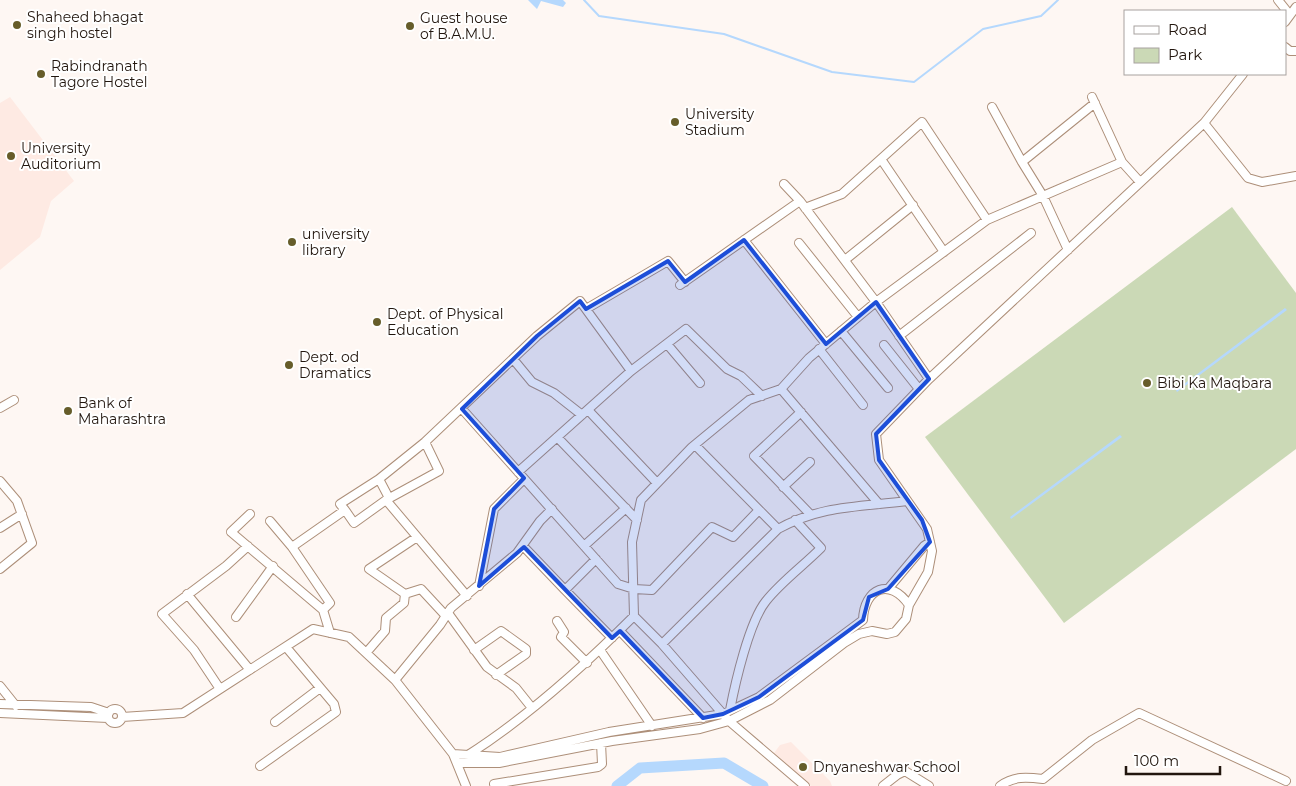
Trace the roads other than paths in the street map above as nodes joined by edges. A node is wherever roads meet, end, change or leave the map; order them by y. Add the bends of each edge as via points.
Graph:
1 (1296, 8) edge
2 (1287, 18) edge
3 (1242, 75) edge
4 (992, 106) dead end
5 (1204, 123) junction
6 (881, 159) junction
7 (1022, 162) junction
8 (1122, 162) junction
9 (1296, 176) edge
10 (1140, 182) junction
11 (784, 184) dead end
12 (1043, 196) junction
13 (803, 205) junction
14 (913, 205) junction
15 (987, 220) junction
16 (1031, 233) dead end
17 (744, 240) junction
18 (798, 243) dead end
19 (1068, 250) junction
20 (944, 252) junction
21 (845, 260) junction
22 (876, 302) junction
23 (586, 309) junction
24 (858, 317) junction
25 (841, 331) junction
26 (900, 336) junction
27 (667, 344) junction
28 (826, 344) junction
29 (884, 345) dead end
30 (819, 350) junction
31 (513, 359) junction
32 (631, 371) junction
33 (930, 379) junction
34 (700, 383) dead end
35 (781, 388) junction
36 (888, 388) dead end
37 (919, 389) junction
38 (762, 396) junction
39 (14, 400) dead end
40 (863, 404) dead end
41 (0, 408) edge
42 (462, 409) junction
43 (800, 412) junction
44 (585, 413) junction
45 (557, 437) junction
46 (425, 442) junction
47 (694, 445) junction
48 (810, 462) dead end
49 (518, 472) junction
50 (524, 478) junction
51 (379, 479) junction
52 (0, 480) edge
53 (657, 483) junction
54 (783, 486) junction
55 (388, 499) junction
56 (907, 501) junction
57 (879, 504) junction
58 (626, 508) junction
59 (345, 510) junction
60 (552, 510) junction
61 (759, 510) junction
62 (22, 514) junction
63 (250, 514) dead end
64 (810, 514) junction
65 (637, 520) junction
66 (795, 520) junction
67 (270, 521) dead end
68 (0, 528) edge
69 (778, 529) junction
70 (417, 537) junction
71 (930, 542) junction
72 (248, 546) junction
73 (523, 546) junction
74 (584, 546) junction
75 (292, 547) junction
76 (596, 559) junction
77 (273, 566) junction
78 (0, 569) edge
79 (479, 586) junction
80 (634, 589) junction
81 (888, 589) junction
82 (565, 590) junction
83 (187, 594) junction
84 (404, 594) junction
85 (466, 596) junction
86 (909, 605) junction
87 (323, 610) junction
88 (447, 614) junction
89 (634, 616) junction
90 (236, 617) dead end
91 (863, 620) junction
92 (557, 621) dead end
93 (620, 631) junction
94 (872, 631) junction
95 (330, 633) junction
96 (612, 638) junction
97 (662, 644) junction
98 (286, 647) junction
99 (474, 650) junction
100 (600, 650) junction
101 (366, 653) junction
102 (587, 663) junction
103 (250, 670) junction
104 (496, 675) junction
105 (395, 680) junction
106 (0, 686) edge
107 (320, 688) junction
108 (220, 689) junction
109 (0, 704) edge
110 (16, 704) junction
111 (532, 708) junction
112 (730, 710) junction
113 (0, 713) edge
114 (16, 714) junction
115 (723, 714) junction
116 (108, 716) junction
117 (703, 718) junction
118 (729, 721) junction
119 (275, 722) dead end
120 (652, 726) junction
121 (601, 743) junction
122 (453, 754) junction
123 (468, 755) junction
124 (457, 763) junction
125 (260, 766) dead end
126 (1286, 781) dead end
127 (494, 784) dead end
128 (466, 786) edge
129 (805, 786) edge
130 (883, 786) edge
131 (929, 786) edge
132 (1000, 786) edge

1 - 2 street
3 - 5 street
4 - 7 street
5 - 9 street via 1248,178 1262,182
5 - 10 street
6 - 13 street via 842,194
6 - 14 street
6 - 15 street via 922,122
7 - 8 street via 1094,100
7 - 12 street
8 - 10 street
8 - 12 street
10 - 19 street
11 - 13 street
12 - 15 street
12 - 19 street
13 - 17 street
13 - 21 street
14 - 20 street
14 - 21 street
15 - 20 street
16 - 26 street
17 - 23 street via 682,284 668,261
17 - 28 street
18 - 24 street
19 - 33 street
20 - 22 street
21 - 22 street
22 - 24 street
22 - 26 street
23 - 31 street via 580,301
23 - 32 street
24 - 25 street
25 - 28 street
25 - 36 street
26 - 33 street
27 - 32 street
27 - 34 street
27 - 38 street via 686,329 727,369 741,376
28 - 30 street
29 - 37 street
30 - 35 street
30 - 40 street
31 - 42 street
31 - 44 street via 532,382
32 - 44 street
33 - 37 street
35 - 38 street
35 - 43 street
37 - 56 street via 876,434 879,460
38 - 47 street via 749,400
39 - 41 street
42 - 46 street
42 - 49 street
43 - 54 street via 754,456
43 - 57 street
44 - 45 street
44 - 53 street
45 - 49 street
45 - 58 street
46 - 51 street
46 - 55 street via 439,471
47 - 53 street
47 - 61 street
48 - 54 street
49 - 50 street
50 - 60 street
50 - 79 street via 494,509
51 - 55 street
51 - 59 street via 340,504
52 - 62 street via 17,500
53 - 65 street via 641,500
54 - 64 street
55 - 59 street via 354,523
55 - 70 street
56 - 57 street
56 - 71 street via 927,529
57 - 64 street
58 - 65 street
58 - 74 street
59 - 75 street
60 - 73 street
60 - 74 street
61 - 69 street
61 - 80 street via 733,537 712,526 652,590
62 - 68 street
62 - 78 street via 32,543
63 - 72 street via 231,532
64 - 66 street
65 - 80 street via 632,542
66 - 69 street
66 - 112 street via 822,548 765,602 746,647
67 - 75 street
69 - 97 street
70 - 84 street via 369,569
70 - 85 street
71 - 81 street
71 - 86 street via 932,551 928,572
72 - 77 street
72 - 83 street
73 - 79 street
73 - 82 street
74 - 76 street
75 - 87 street via 330,603
76 - 80 street via 618,584
76 - 82 street
77 - 87 street
77 - 90 street
79 - 85 street
80 - 89 street
81 - 86 street via 900,594
81 - 91 street via 876,591 869,597
82 - 96 street
83 - 103 street
83 - 108 street via 162,614 194,650
84 - 88 street via 421,589
84 - 101 street via 404,603 386,618 385,631
85 - 88 street
86 - 94 street via 906,620 895,632
87 - 95 street
88 - 99 street
88 - 105 street
89 - 93 street
89 - 97 street
91 - 94 street
91 - 112 street via 758,698
92 - 102 street via 564,632 561,637
93 - 96 street
93 - 117 street
94 - 118 street via 844,643 770,700
95 - 98 street via 313,629
95 - 101 street via 349,637
96 - 100 street
97 - 115 street
98 - 103 street
98 - 107 street
99 - 104 street
99 - 104 street via 501,631 526,649 526,654
100 - 102 street
100 - 120 street
101 - 105 street
102 - 111 street
103 - 108 street
104 - 111 street via 516,688
105 - 122 street
106 - 110 street
107 - 119 street
107 - 125 street via 334,704 336,712
108 - 116 street via 183,713 122,717 116,709
109 - 110 street
110 - 114 street
110 - 116 street via 91,707
111 - 123 street
112 - 115 street
113 - 114 street
114 - 116 street
115 - 117 street
115 - 118 street
117 - 120 street
118 - 121 street via 700,729
118 - 129 street
120 - 123 street via 609,732 500,758
121 - 124 street via 500,763
121 - 127 street via 602,764 598,767
122 - 123 street
122 - 124 street
124 - 128 street
126 - 132 street via 1139,713 1092,740 1043,779 1021,776
130 - 131 street via 905,772

